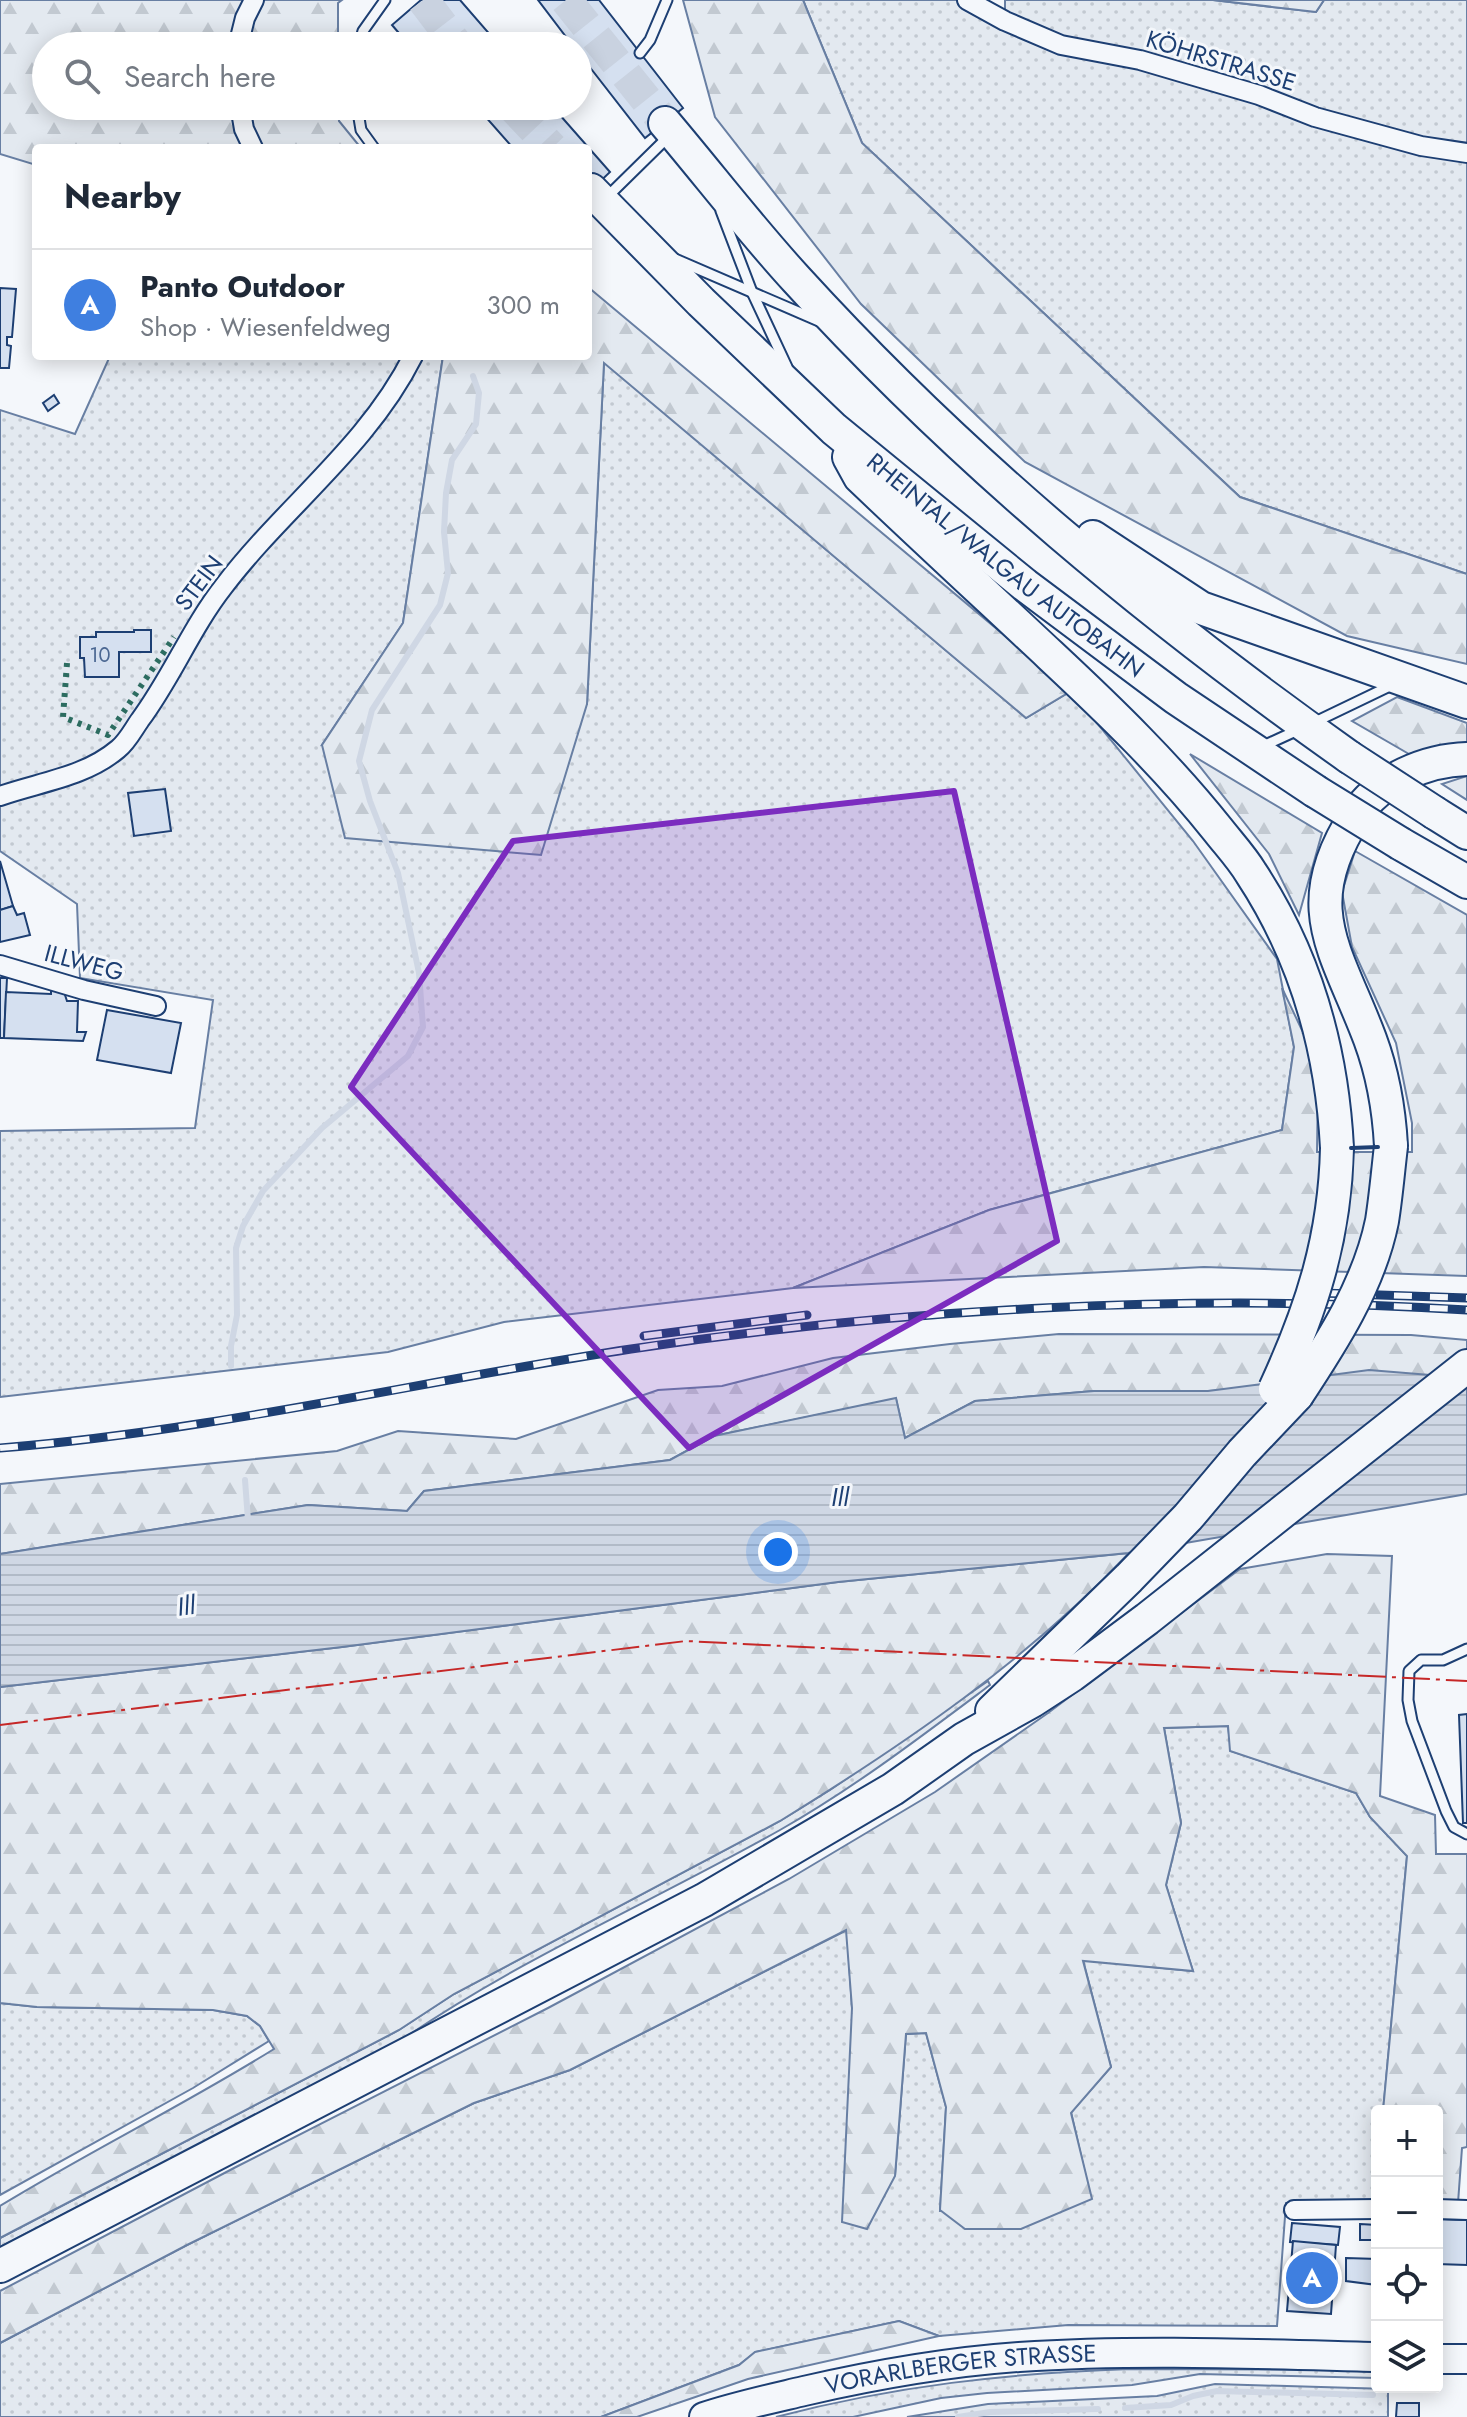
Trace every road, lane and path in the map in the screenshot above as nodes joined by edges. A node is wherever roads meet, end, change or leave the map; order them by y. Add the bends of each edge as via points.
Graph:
1 (254, 0) edge
2 (385, 0) edge
3 (667, 0) edge
4 (967, 0) edge
5 (242, 32) edge
6 (363, 32) edge
7 (640, 53) dead end
8 (242, 120) edge
9 (359, 120) edge
10 (669, 128) joint
11 (251, 144) edge
12 (371, 144) edge
13 (1467, 153) edge
14 (705, 171) junction
15 (597, 195) joint
16 (647, 246) junction
17 (752, 292) junction
18 (848, 333) junction
19 (411, 360) edge
20 (803, 400) junction
21 (834, 429) junction
22 (1007, 488) junction
23 (1402, 680) junction
24 (1467, 702) edge
25 (1306, 727) junction
26 (1254, 750) junction
27 (1467, 759) edge
28 (0, 796) edge
29 (1467, 833) edge
30 (1467, 882) edge
31 (0, 965) edge
32 (156, 1006) dead end
33 (1467, 1366) edge
34 (1242, 1453) junction
35 (1467, 1649) edge
36 (964, 1739) junction
37 (1467, 1834) edge
38 (1371, 2209) edge
39 (1443, 2209) edge
40 (1294, 2210) dead end
41 (1467, 2210) edge
42 (0, 2266) edge
43 (1371, 2357) edge
44 (1443, 2359) edge
45 (1467, 2359) edge
46 (704, 2417) edge

1 - 5 street
2 - 6 lane
3 - 7 lane
4 - 13 street, KÖHRSTRASSE via 1061,45 1140,60 1315,117
8 - 11 street
9 - 12 lane
10 - 14 highway
10 - 15 lane
14 - 17 lane
14 - 18 highway
15 - 16 highway, RHEINTAL/WALGAU AUTOBAHN
16 - 17 lane
16 - 20 highway, RHEINTAL/WALGAU AUTOBAHN
17 - 18 lane
17 - 20 lane
18 - 22 highway
19 - 28 street, STEIN via 370,423 225,584 199,620 164,688 121,747 92,768
20 - 21 highway, RHEINTAL/WALGAU AUTOBAHN
21 - 26 highway, RHEINTAL/WALGAU AUTOBAHN via 1025,585
21 - 34 highway, bridge via 860,477 1183,786 1251,873 1310,992 1327,1052 1335,1112 1331,1225 1300,1335
22 - 23 highway via 1070,519 1201,608
22 - 25 highway via 1172,628
23 - 24 highway
23 - 25 lane
25 - 26 lane
25 - 29 highway, bridge
26 - 30 highway, RHEINTAL/WALGAU AUTOBAHN, bridge
27 - 34 highway, bridge via 1397,779 1369,798 1339,845 1328,880 1326,923 1331,948 1377,1059 1388,1111 1391,1146 1381,1224 1358,1292 1329,1345 1297,1395
31 - 32 street, ILLWEG
33 - 36 highway via 1147,1619 1045,1693
34 - 36 highway via 1188,1517
35 - 37 lane via 1443,1660 1421,1660 1409,1671 1408,1682 1412,1721 1446,1811 1454,1827
36 - 42 highway via 893,1789 704,1900
38 - 40 street
39 - 41 street
43 - 46 main road, VORARLBERGER STRASSE via 1016,2357 821,2387
44 - 45 main road

